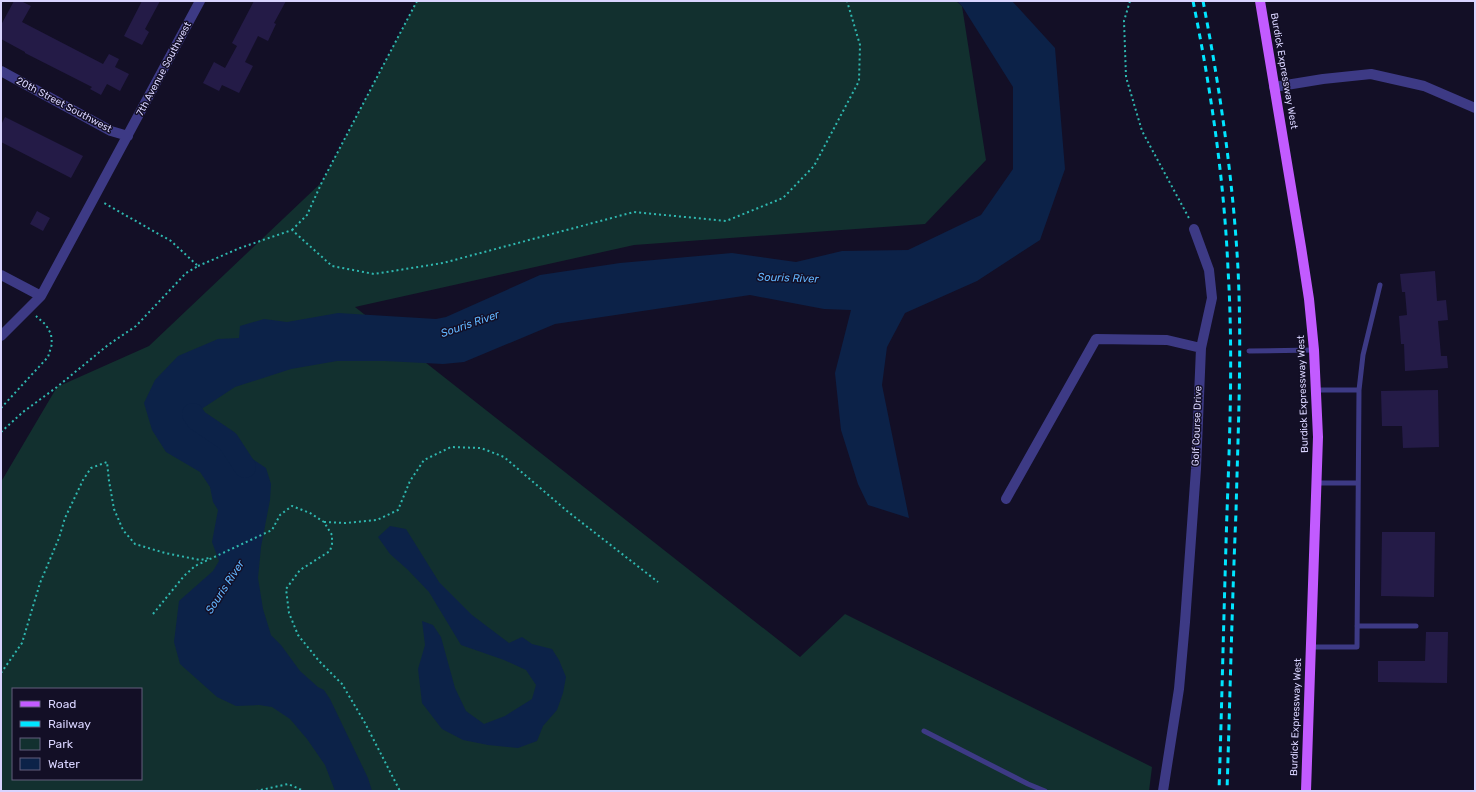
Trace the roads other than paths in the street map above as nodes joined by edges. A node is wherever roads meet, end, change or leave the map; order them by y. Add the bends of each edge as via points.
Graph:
1 (200, 1) edge
2 (1260, 1) edge
3 (1, 72) edge
4 (1274, 87) junction
5 (1475, 108) edge
6 (128, 136) junction
7 (1194, 228) road end
8 (1, 275) edge
9 (1380, 285) dead end
10 (41, 296) junction
11 (1, 336) edge
12 (1200, 348) junction
13 (1314, 350) junction
14 (1249, 351) dead end
15 (1316, 390) junction
16 (1359, 390) junction
17 (1316, 483) junction
18 (1358, 483) junction
19 (1006, 499) dead end
20 (1357, 626) junction
21 (1416, 626) dead end
22 (1310, 647) junction
23 (924, 731) dead end
24 (1045, 791) edge
25 (1163, 791) edge
26 (1306, 791) edge

1 - 6 street, 7th Avenue Southwest
2 - 4 main road, Burdick Expressway West
3 - 6 street, 20th Street Southwest via 112,131
4 - 5 street via 1371,74 1424,86
4 - 13 main road, Burdick Expressway West via 1309,299
6 - 10 street, 7th Avenue Southwest
7 - 12 street, Golf Course Drive via 1209,270 1212,287 1212,298
8 - 10 street
9 - 16 lane via 1363,355
10 - 11 street, 7th Avenue Southwest
12 - 19 street via 1167,340 1096,339
12 - 25 street, Golf Course Drive via 1196,469 1185,622 1179,689
13 - 14 lane
13 - 15 main road, Burdick Expressway West
15 - 16 lane
15 - 17 main road, Burdick Expressway West
16 - 18 lane
17 - 18 lane
17 - 22 main road, Burdick Expressway West
18 - 20 lane
20 - 21 lane
20 - 22 lane via 1357,647
22 - 26 main road, Burdick Expressway West
23 - 24 lane

